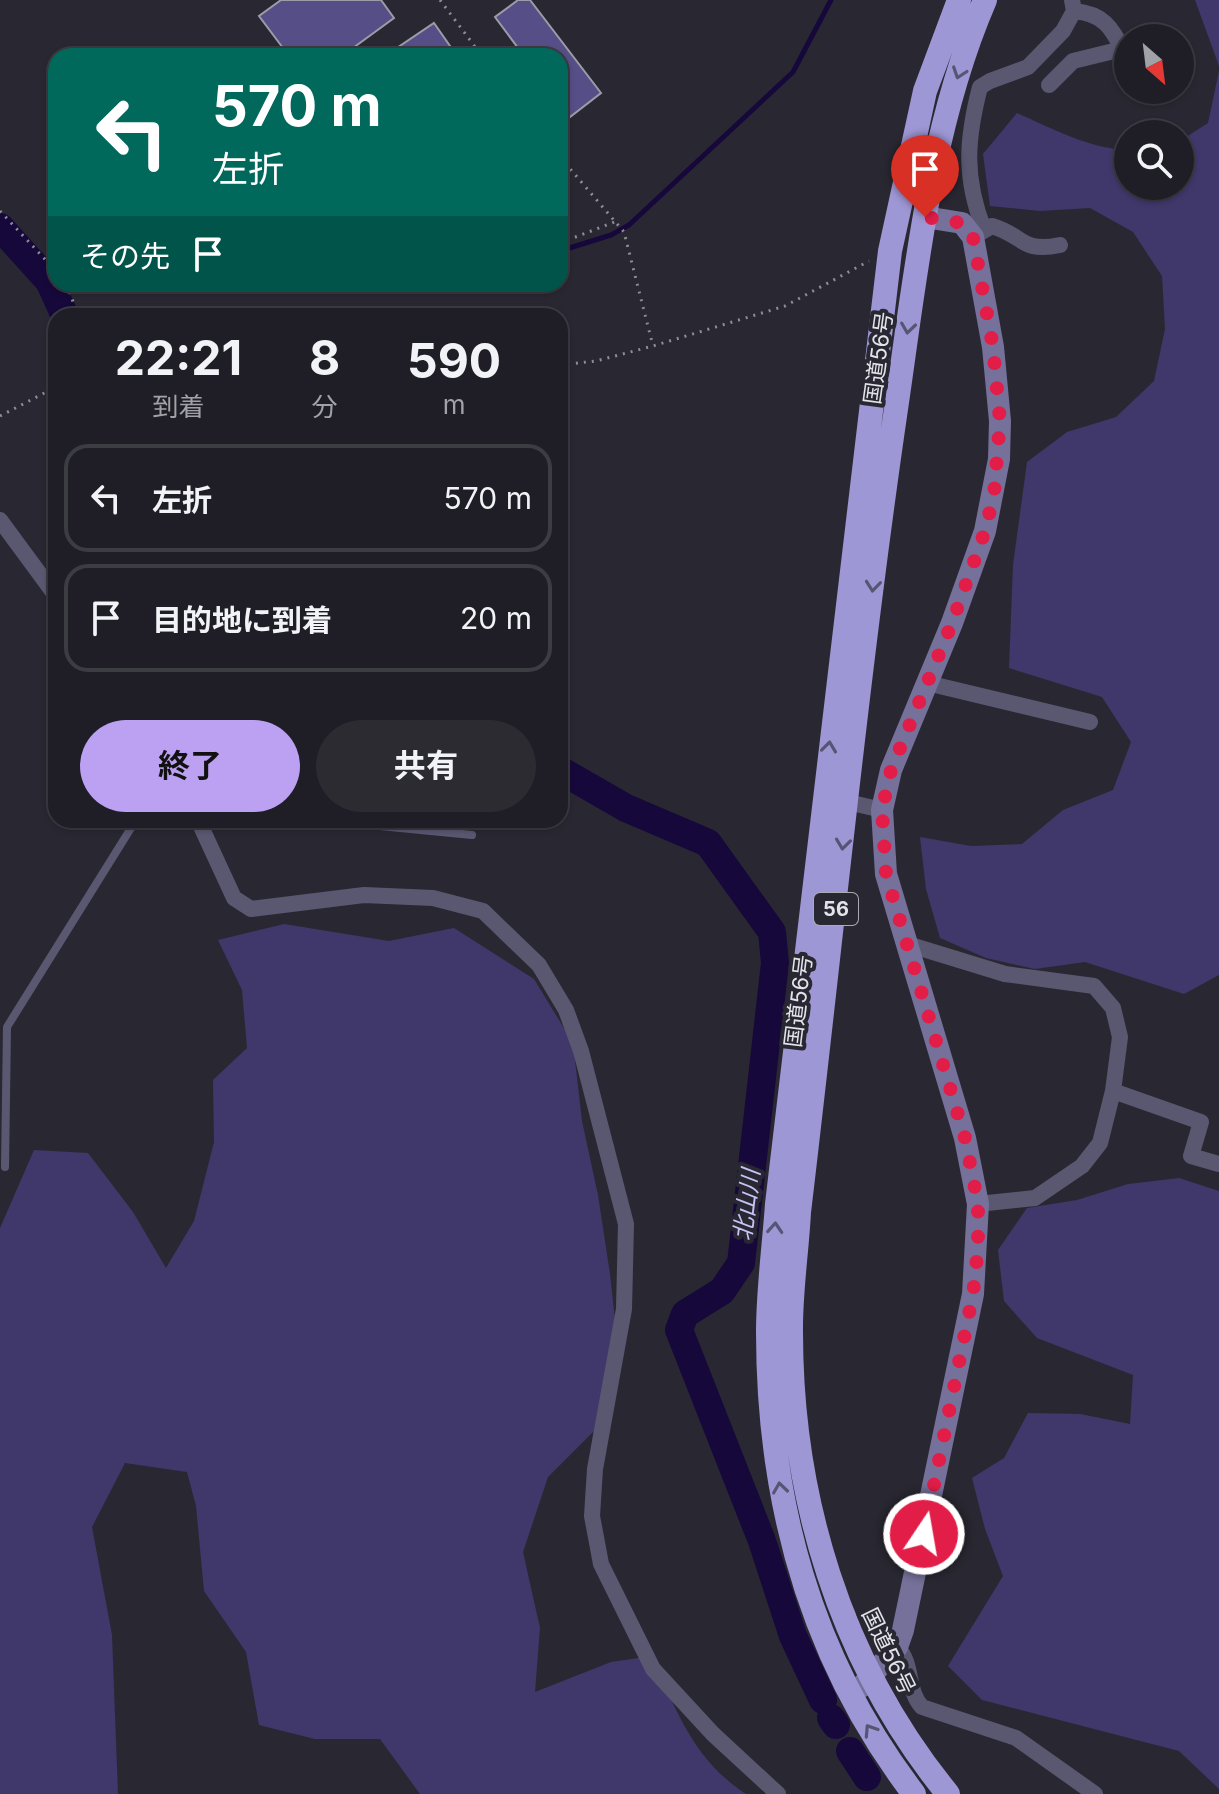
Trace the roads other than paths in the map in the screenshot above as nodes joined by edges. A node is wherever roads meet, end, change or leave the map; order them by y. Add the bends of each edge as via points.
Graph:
1 (959, 0) edge
2 (985, 0) edge
3 (1073, 5) edge
4 (1114, 36) edge
5 (1114, 54) edge
6 (1049, 85) dead end
7 (925, 217) junction
8 (978, 234) junction
9 (1060, 245) dead end
10 (0, 520) edge
11 (48, 585) edge
12 (927, 683) junction
13 (1090, 722) dead end
14 (823, 802) junction
15 (848, 802) junction
16 (882, 810) junction
17 (131, 828) edge
18 (202, 828) edge
19 (400, 828) edge
20 (472, 835) dead end
21 (907, 944) junction
22 (1113, 1091) junction
23 (1219, 1164) edge
24 (5, 1167) dead end
25 (978, 1204) junction
26 (897, 1647) junction
27 (872, 1678) junction
28 (851, 1696) junction
29 (778, 1794) edge
30 (914, 1794) edge
31 (948, 1794) edge
32 (1095, 1794) edge

14 -> 1 highway, 国道56号 / 56 via 890,251 925,91
2 -> 7 highway, 国道56号 / 56 via 948,105
3 - 4 street via 1104,20
3 - 8 street via 1063,31 1028,67 980,87 967,165
5 - 6 street via 1073,61
7 - 8 street via 962,223
7 -> 15 highway, 国道56号 / 56 via 882,511
8 - 9 street via 992,226 1039,249
8 - 12 street via 1000,421 999,459 985,531
10 - 11 street
12 - 13 street
12 - 16 street via 891,770
14 - 15 street
28 -> 14 highway, 国道56号 / 56 via 817,1623 783,1509 771,1425 768,1330 777,1204
15 - 16 street
15 -> 27 highway, 国道56号 / 56 via 799,1212 791,1326 795,1415 807,1502 841,1614
16 - 21 street via 886,874
17 - 24 lane via 7,1027
18 - 29 street via 234,898 251,909 364,895 433,898 483,911 539,965 566,1010 626,1224 624,1309 595,1469 592,1516 601,1564 653,1669
19 - 20 lane
21 - 22 street via 1005,974 1094,986 1113,1008 1120,1037
21 - 25 street via 965,1138
22 - 23 street via 1201,1122 1191,1156
22 - 25 street via 1100,1143 1082,1166 1035,1198
25 - 26 street via 973,1294
26 - 27 street
26 - 32 street via 908,1662 922,1707 1016,1738
27 - 28 street
27 - 31 highway, 国道56号 / 56 via 922,1762
30 -> 28 highway, 国道56号 / 56

